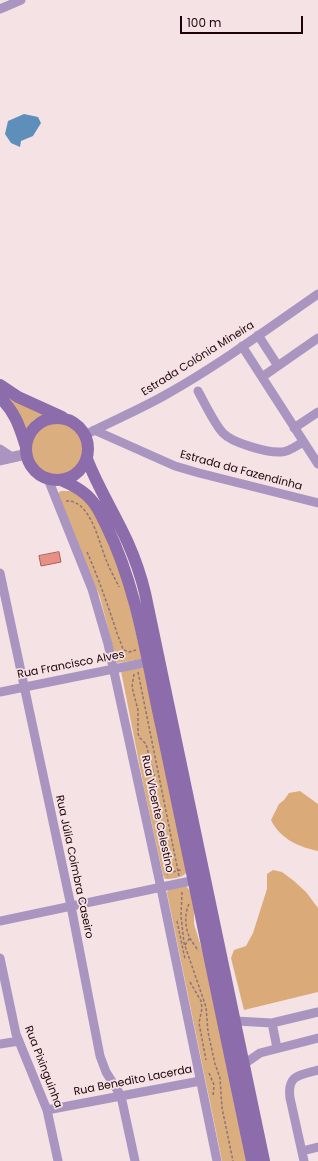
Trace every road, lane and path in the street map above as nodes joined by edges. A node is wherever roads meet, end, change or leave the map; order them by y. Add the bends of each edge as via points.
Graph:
1 (21, 0) edge
2 (0, 9) edge
3 (318, 294) edge
4 (258, 335) junction
5 (318, 338) edge
6 (242, 346) junction
7 (278, 366) junction
8 (262, 377) junction
9 (0, 385) edge
10 (198, 391) dead end
11 (0, 398) edge
12 (318, 412) edge
13 (67, 420) junction
14 (294, 428) junction
15 (89, 433) junction
16 (303, 442) junction
17 (0, 448) edge
18 (26, 451) junction
19 (12, 457) junction
20 (87, 458) junction
21 (0, 460) edge
22 (318, 464) edge
23 (48, 479) junction
24 (61, 480) junction
25 (64, 503) dead end
26 (318, 503) edge
27 (87, 550) dead end
28 (0, 573) edge
29 (120, 591) dead end
30 (124, 650) junction
31 (138, 650) dead end
32 (126, 663) dead end
33 (142, 664) junction
34 (113, 669) junction
35 (134, 672) dead end
36 (145, 678) dead end
37 (140, 680) junction
38 (24, 687) junction
39 (0, 692) edge
40 (179, 877) dead end
41 (168, 879) dead end
42 (200, 879) junction
43 (160, 888) junction
44 (182, 890) dead end
45 (71, 906) junction
46 (0, 921) edge
47 (177, 921) dead end
48 (190, 938) dead end
49 (184, 946) junction
50 (0, 958) edge
51 (186, 965) dead end
52 (189, 981) dead end
53 (318, 1012) edge
54 (236, 1021) junction
55 (272, 1023) junction
56 (318, 1038) edge
57 (19, 1041) junction
58 (0, 1044) edge
59 (277, 1048) junction
60 (244, 1064) junction
61 (207, 1065) dead end
62 (208, 1069) dead end
63 (318, 1070) edge
64 (200, 1080) junction
65 (121, 1096) junction
66 (214, 1100) dead end
67 (47, 1110) junction
68 (318, 1148) edge
69 (302, 1151) junction
70 (58, 1161) edge
71 (135, 1161) edge
72 (217, 1161) edge
73 (233, 1161) edge
74 (252, 1161) edge
75 (264, 1161) edge
76 (304, 1161) edge

1 - 2 street
3 - 4 street, Estrada Colônia Mineira
4 - 6 street, Estrada Colônia Mineira
4 - 7 street
5 - 7 street
6 - 8 street
6 - 15 street, Estrada Colônia Mineira via 168,394
7 - 8 street
8 - 14 street
9 - 13 main road
10 - 16 street via 222,432 236,442 273,452 288,451
11 - 18 main road via 12,410 18,421
12 - 14 street
13 - 15 main road
13 - 18 main road via 48,419 39,424 28,438
14 - 16 street
15 - 20 main road
15 - 26 street, Estrada da Fazendinha via 175,466
16 - 22 street
17 - 19 street
18 - 19 street
18 - 23 main road via 34,470
19 - 21 street
20 - 24 main road via 77,473
20 - 42 main road via 128,542 146,593
23 - 24 main road
23 - 34 street, Rua Vicente Celestino via 92,588
24 - 33 main road via 78,488 93,502 119,553 134,602
25 - 29 path via 69,500 75,502 86,511
27 - 30 path
28 - 38 street, Rua Júlia Coimbra Caseiro
30 - 31 path
30 - 32 path
33 - 34 street, Rua Francisco Alves
33 - 37 path
33 - 42 main road
34 - 38 street, Rua Francisco Alves
34 - 43 street, Rua Vicente Celestino
35 - 41 path via 132,687 138,710 138,734 146,744 155,779 151,791
36 - 37 path
37 - 40 path
38 - 39 street, Rua Francisco Alves
38 - 45 street, Rua Júlia Coimbra Caseiro
42 - 43 street
42 - 54 main road
42 - 74 main road
43 - 45 street
43 - 64 street, Rua Vicente Celestino
44 - 49 path
45 - 46 street
45 - 65 street, Rua Júlia Coimbra Caseiro via 100,1056 106,1072
47 - 49 path
48 - 49 path
49 - 51 path
49 - 73 path via 206,1007 208,1032 220,1078 222,1108
50 - 57 street, Rua Pixinguinha
52 - 61 path via 201,1001 199,1023
53 - 55 street
54 - 55 street
54 - 60 main road
55 - 59 street
56 - 59 street
57 - 58 street
57 - 67 street, Rua Pixinguinha
59 - 60 street via 260,1052
60 - 75 main road
62 - 66 path via 214,1085
63 - 69 street via 298,1075 290,1083 290,1098
64 - 65 street, Rua Benedito Lacerda
64 - 72 street, Rua Vicente Celestino
65 - 67 street, Rua Benedito Lacerda
65 - 71 street, Rua Júlia Coimbra Caseiro
67 - 70 street, Rua Pixinguinha
68 - 69 street
69 - 76 street

